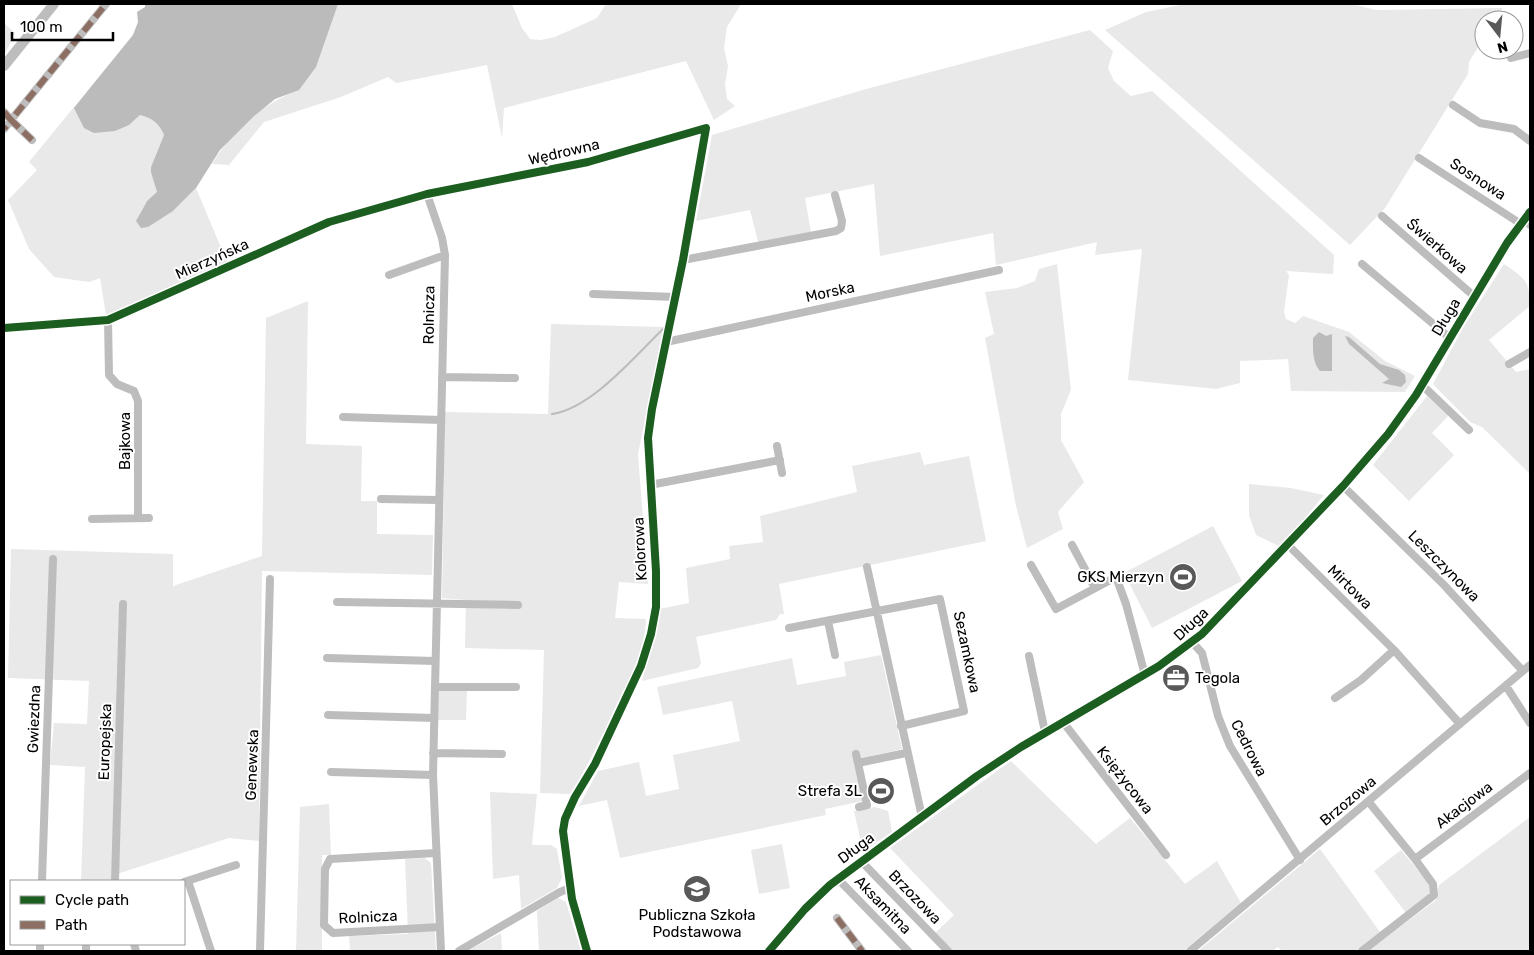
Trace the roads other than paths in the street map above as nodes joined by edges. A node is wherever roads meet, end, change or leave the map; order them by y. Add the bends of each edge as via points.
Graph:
1 (54, 4) edge
2 (106, 4) edge
3 (4, 66) edge
4 (1453, 105) dead end
5 (4, 112) edge
6 (11, 120) junction
7 (706, 128) joint
8 (4, 129) edge
9 (32, 140) dead end
10 (1530, 141) edge
11 (1419, 158) dead end
12 (427, 194) junction
13 (836, 195) dead end
14 (1382, 216) dead end
15 (1527, 220) edge
16 (445, 254) junction
17 (683, 260) junction
18 (1362, 264) dead end
19 (999, 270) dead end
20 (390, 275) dead end
21 (593, 294) dead end
22 (675, 297) junction
23 (1475, 297) junction
24 (108, 320) junction
25 (4, 328) edge
26 (1450, 338) junction
27 (666, 342) junction
28 (1530, 352) edge
29 (1510, 364) dead end
30 (442, 377) junction
31 (515, 378) dead end
32 (1422, 385) junction
33 (343, 417) dead end
34 (441, 420) junction
35 (1469, 430) dead end
36 (777, 446) dead end
37 (780, 460) junction
38 (782, 473) dead end
39 (650, 485) junction
40 (1343, 486) junction
41 (381, 499) dead end
42 (439, 500) junction
43 (138, 518) junction
44 (149, 518) dead end
45 (92, 519) dead end
46 (1287, 544) junction
47 (1072, 545) dead end
48 (53, 558) dead end
49 (1031, 565) dead end
50 (867, 567) dead end
51 (270, 580) dead end
52 (1095, 588) junction
53 (337, 602) dead end
54 (123, 604) dead end
55 (436, 604) junction
56 (518, 606) dead end
57 (876, 611) junction
58 (828, 622) junction
59 (788, 628) dead end
60 (1192, 643) junction
61 (1394, 650) junction
62 (835, 655) dead end
63 (1028, 656) dead end
64 (327, 658) dead end
65 (435, 661) junction
66 (1530, 665) edge
67 (1522, 670) junction
68 (1145, 675) junction
69 (1506, 686) junction
70 (435, 687) junction
71 (516, 687) dead end
72 (1335, 698) dead end
73 (328, 716) dead end
74 (434, 718) junction
75 (1063, 722) junction
76 (1530, 723) edge
77 (1460, 724) junction
78 (901, 726) junction
79 (1045, 732) junction
80 (433, 753) junction
81 (906, 753) junction
82 (502, 754) dead end
83 (856, 754) dead end
84 (858, 763) junction
85 (332, 772) dead end
86 (1530, 773) edge
87 (433, 775) junction
88 (1368, 801) junction
89 (859, 807) dead end
90 (922, 817) junction
91 (436, 853) junction
92 (1166, 855) dead end
93 (1415, 859) junction
94 (1300, 860) junction
95 (861, 861) junction
96 (236, 865) dead end
97 (838, 879) junction
98 (42, 880) edge
99 (115, 880) edge
100 (186, 881) edge
101 (570, 888) junction
102 (837, 918) dead end
103 (440, 927) junction
104 (211, 951) edge
105 (260, 951) edge
106 (441, 951) edge
107 (459, 951) edge
108 (587, 951) edge
109 (769, 951) edge
110 (862, 951) edge
111 (908, 951) edge
112 (948, 951) edge
113 (1190, 951) edge
114 (1362, 951) edge

1 - 3 street
2 - 6 street
4 - 10 street via 1480,124 1514,129
5 - 6 street
6 - 8 street
6 - 9 street
7 - 12 street, Wędrowna via 588,162
7 - 17 street, Kolorowa
11 - 15 street, Sosnowa
12 - 16 street, Rolnicza
12 - 24 street, Mierzyńska via 329,222
13 - 17 street via 842,221 841,228 836,231
14 - 23 street, Świerkowa
15 - 23 street, Długa via 1503,249
16 - 20 street, Rolnicza
16 - 30 street, Rolnicza
17 - 22 street, Kolorowa
18 - 26 street
19 - 27 street, Morska
21 - 22 street
22 - 27 street, Kolorowa
23 - 26 street, Długa
24 - 25 street, Mierzyńska
24 - 43 street, Bajkowa via 110,376 117,384 134,391 138,402
26 - 32 street, Długa
27 - 39 street, Kolorowa via 648,438
28 - 29 street
30 - 31 street
30 - 34 street, Rolnicza
32 - 35 street
32 - 40 street, Długa via 1388,434
33 - 34 street
34 - 42 street, Rolnicza
36 - 37 street
37 - 38 street
37 - 39 street
39 - 101 street, Kolorowa via 656,571 656,607 651,634 641,666 615,724 565,819 563,831
40 - 46 street, Długa
40 - 67 street, Leszczynowa via 1444,584
41 - 42 street
42 - 55 street, Rolnicza
43 - 44 street
43 - 45 street
46 - 60 street, Długa
46 - 61 street, Mirtowa
47 - 52 street
48 - 98 street, Gwiezdna
49 - 52 street via 1056,609
50 - 57 street
51 - 105 street, Genewska
52 - 68 street via 1116,577
53 - 55 street
54 - 99 street, Europejska
55 - 56 street
55 - 65 street, Rolnicza
57 - 58 street, Sezamkowa
57 - 78 street
57 - 78 street, Sezamkowa via 940,600 965,707 959,714
58 - 59 street, Sezamkowa
58 - 62 street
60 - 68 street, Długa
60 - 94 street, Cedrowa via 1202,653 1218,716 1230,746
61 - 72 street
61 - 77 street, Mirtowa
63 - 79 street
64 - 65 street
65 - 70 street, Rolnicza
66 - 67 street
67 - 69 street, Brzozowa
68 - 75 street, Długa
69 - 76 street
69 - 77 street, Brzozowa
70 - 71 street
70 - 74 street, Rolnicza
73 - 74 street
74 - 80 street, Rolnicza
75 - 79 street, Długa
75 - 92 street, Księżycowa
77 - 88 street, Brzozowa
78 - 81 street
79 - 90 street, Długa via 997,762
80 - 82 street
80 - 87 street, Rolnicza
81 - 84 street
81 - 90 street
83 - 84 street
84 - 89 street via 867,806
85 - 87 street
86 - 93 street, Akacjowa
87 - 91 street, Rolnicza
88 - 93 street
88 - 94 street, Brzozowa
90 - 95 street, Długa
91 - 103 street, Rolnicza
91 - 103 street, Rolnicza via 330,859 325,869 324,925 333,933
93 - 114 street via 1433,884 1434,895
94 - 113 street, Brzozowa
95 - 97 street, Długa
95 - 112 street, Brzozowa
96 - 100 street
97 - 109 street, Długa via 805,909
97 - 111 street, Aksamitna
100 - 104 street
101 - 107 street
101 - 108 street, Kolorowa
102 - 110 street
103 - 106 street, Rolnicza

